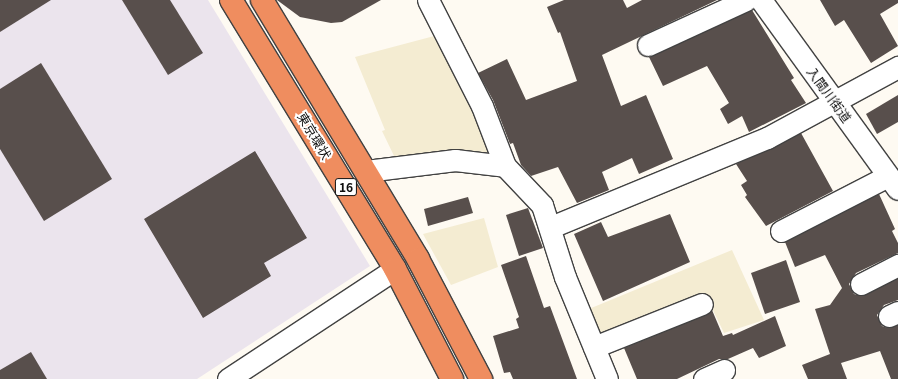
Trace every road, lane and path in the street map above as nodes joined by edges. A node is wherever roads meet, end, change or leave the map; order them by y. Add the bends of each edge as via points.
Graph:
1 (232, 0) edge
2 (262, 0) edge
3 (428, 0) edge
4 (746, 0) edge
5 (761, 0) edge
6 (648, 45) dead end
7 (898, 67) edge
8 (835, 103) junction
9 (505, 166) junction
10 (366, 171) junction
11 (893, 182) edge
12 (551, 227) junction
13 (781, 231) dead end
14 (898, 265) edge
15 (396, 269) junction
16 (861, 284) dead end
17 (702, 304) dead end
18 (594, 346) junction
19 (724, 370) dead end
20 (231, 378) edge
21 (452, 379) edge
22 (481, 379) edge
23 (607, 379) edge
24 (704, 379) edge

1 - 15 highway, 東京環状 / 16
2 - 10 highway, 東京環状 / 16
3 - 9 street via 482,106
4 - 6 street
5 - 8 street, 入間川街道
7 - 8 street
8 - 11 street, 入間川街道
8 - 12 street via 767,138
9 - 10 street via 455,160
9 - 12 street via 542,205
10 - 22 highway, 東京環状 / 16 via 418,259
11 - 13 street
12 - 18 street via 552,240 564,277
14 - 16 street
15 - 20 street
15 - 21 highway, 東京環状 / 16
17 - 18 street
18 - 23 street
19 - 24 street

